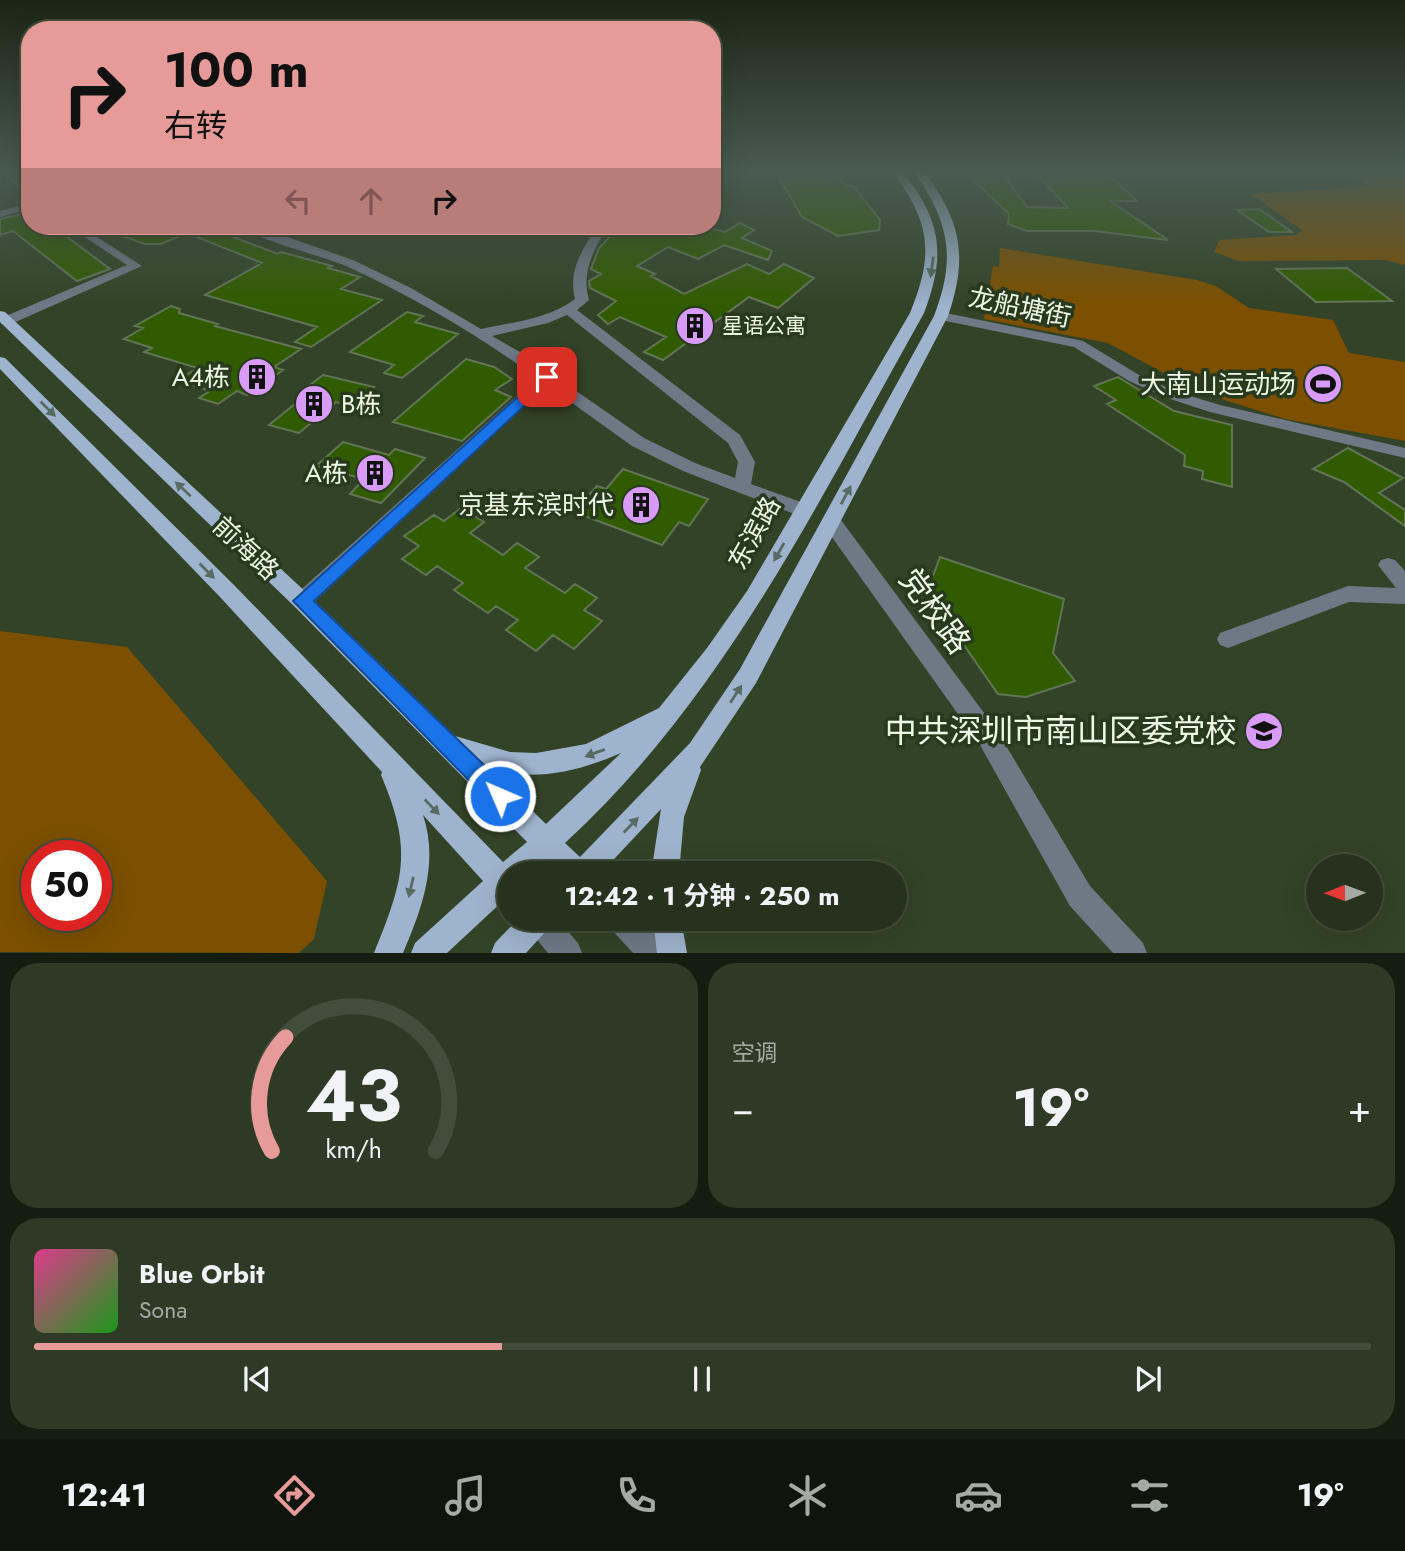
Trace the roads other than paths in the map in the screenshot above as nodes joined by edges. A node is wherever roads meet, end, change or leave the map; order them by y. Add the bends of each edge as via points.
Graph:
1 (925, 216) edge
2 (947, 216) edge
3 (87, 235) edge
4 (271, 235) edge
5 (597, 235) edge
6 (569, 310) junction
7 (942, 316) junction
8 (3, 318) edge
9 (480, 334) junction
10 (0, 360) edge
11 (547, 377) junction
12 (1405, 453) edge
13 (741, 487) junction
14 (803, 510) junction
15 (831, 521) junction
16 (1388, 565) dead end
17 (1405, 584) edge
18 (1405, 596) edge
19 (302, 601) junction
20 (1228, 639) dead end
21 (676, 708) junction
22 (444, 740) junction
23 (699, 751) junction
24 (382, 754) junction
25 (546, 842) junction
26 (526, 861) edge
27 (565, 861) edge
28 (594, 861) edge
29 (666, 861) edge
30 (497, 868) edge
31 (497, 889) edge
32 (526, 931) edge
33 (549, 931) edge
34 (633, 931) edge
35 (669, 931) edge
36 (388, 953) edge
37 (425, 953) edge
38 (505, 953) edge
39 (568, 953) edge
40 (654, 953) edge
41 (673, 953) edge
42 (1133, 953) edge

1 -> 14 main road, 东滨路 via 931,231 934,268 928,289
2 - 7 main road via 956,252
3 - 8 street via 136,266
4 - 9 street via 349,263
5 - 6 street via 578,274 582,300
6 - 9 street
6 - 13 street via 734,439 746,454 748,468
7 - 12 street, 龙船塘街 via 1078,344 1172,395
15 -> 7 main road
19 -> 8 main road, 前海路
9 - 11 street
10 -> 24 main road, 前海路
11 - 13 street via 638,442
11 - 19 street
13 - 14 street
14 -> 21 main road, 东滨路 via 754,597
23 -> 15 main road via 748,676
15 - 42 street, 党校路 via 988,737 1080,896
16 - 17 street
18 - 20 street via 1348,594
19 - 22 main road, 前海路
21 -> 22 main road via 608,748 556,764 489,760
21 - 25 main road, 东滨路 via 601,791
22 - 25 main road, 前海路
28 -> 23 main road
23 - 29 main road via 671,817
24 -> 30 main road, 前海路
24 -> 36 main road via 406,801 416,839 412,887
25 - 26 main road, 东滨路
25 - 27 main road, 前海路
31 - 37 main road, 东滨路
32 - 38 main road
33 - 39 street
34 - 40 street
35 - 41 main road

